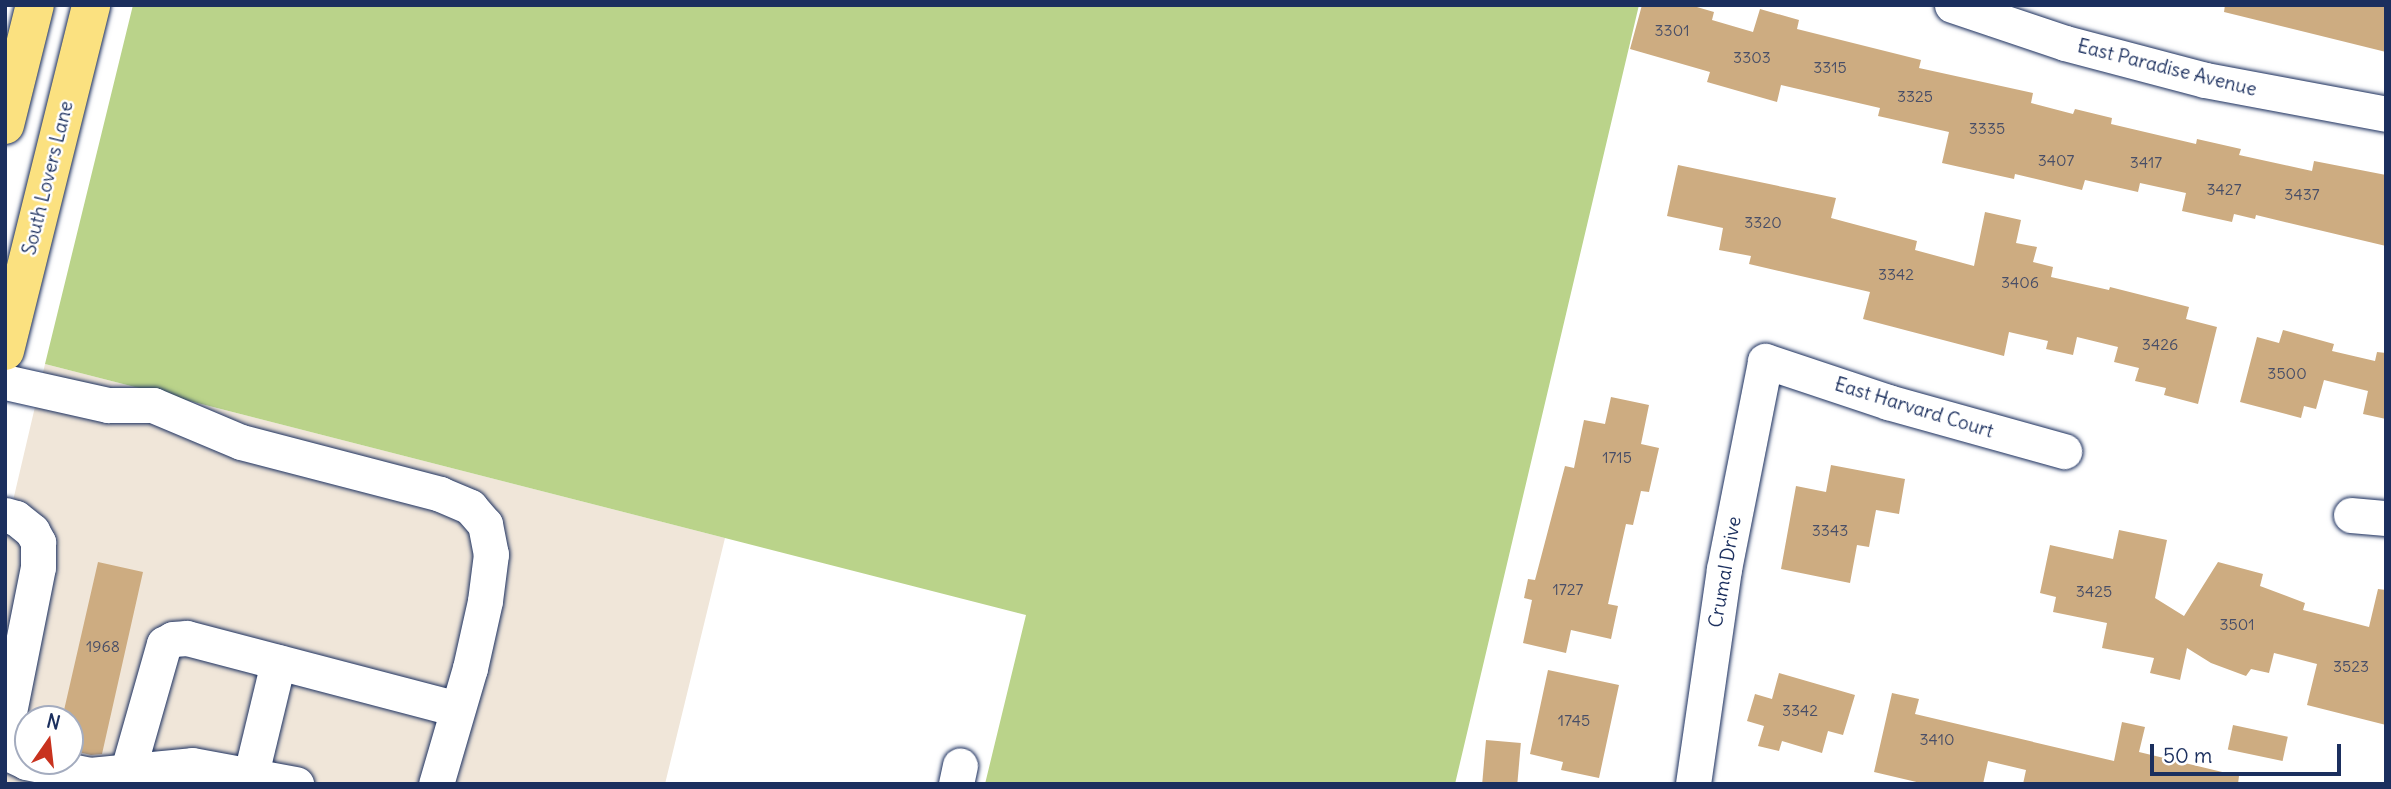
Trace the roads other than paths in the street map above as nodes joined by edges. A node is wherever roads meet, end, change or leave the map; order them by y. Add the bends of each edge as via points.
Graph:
1 (35, 5) edge
2 (91, 5) edge
3 (1952, 5) edge
4 (2386, 114) edge
5 (5, 125) edge
6 (5, 351) edge
7 (1765, 361) joint
8 (5, 382) edge
9 (2064, 452) dead end
10 (5, 515) edge
11 (2351, 515) dead end
12 (2386, 518) edge
13 (278, 662) junction
14 (457, 709) junction
15 (5, 732) edge
16 (5, 752) edge
17 (251, 774) junction
18 (127, 777) edge
19 (296, 784) edge
20 (436, 784) edge
21 (1693, 784) edge

1 - 5 main road
2 - 6 main road, South Lovers Lane
3 - 4 street, East Paradise Avenue via 2065,43 2192,76
7 - 9 street, East Harvard Court
7 - 21 street, Crumal Drive via 1724,569
8 - 14 street via 107,405 153,405 229,438 440,494 470,507 485,524 491,554 485,601
10 - 15 street via 32,531 38,542 38,567
11 - 12 street
13 - 14 street
13 - 17 street
13 - 18 street via 187,638 164,644
14 - 20 street
16 - 18 street via 68,772
17 - 18 street via 192,765
17 - 19 street

